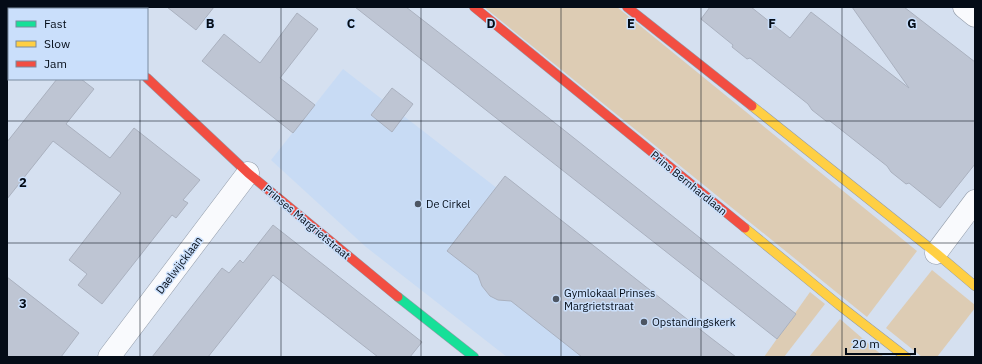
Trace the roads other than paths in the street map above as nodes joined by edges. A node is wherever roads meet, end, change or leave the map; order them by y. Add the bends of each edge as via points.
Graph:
1 (474, 7) edge
2 (627, 7) edge
3 (964, 7) edge
4 (975, 16) edge
5 (148, 79) edge
6 (248, 173) junction
7 (975, 201) edge
8 (936, 253) junction
9 (975, 286) edge
10 (113, 356) edge
11 (474, 357) edge
12 (906, 357) edge

1 - 12 street, Prins Bernhardlaan
2 - 8 street
3 - 4 street
5 - 6 street, Prinses Margrietstraat
6 - 10 street, Daelwijcklaan
6 - 11 street, Prinses Margrietstraat
7 - 8 street
8 - 9 street

